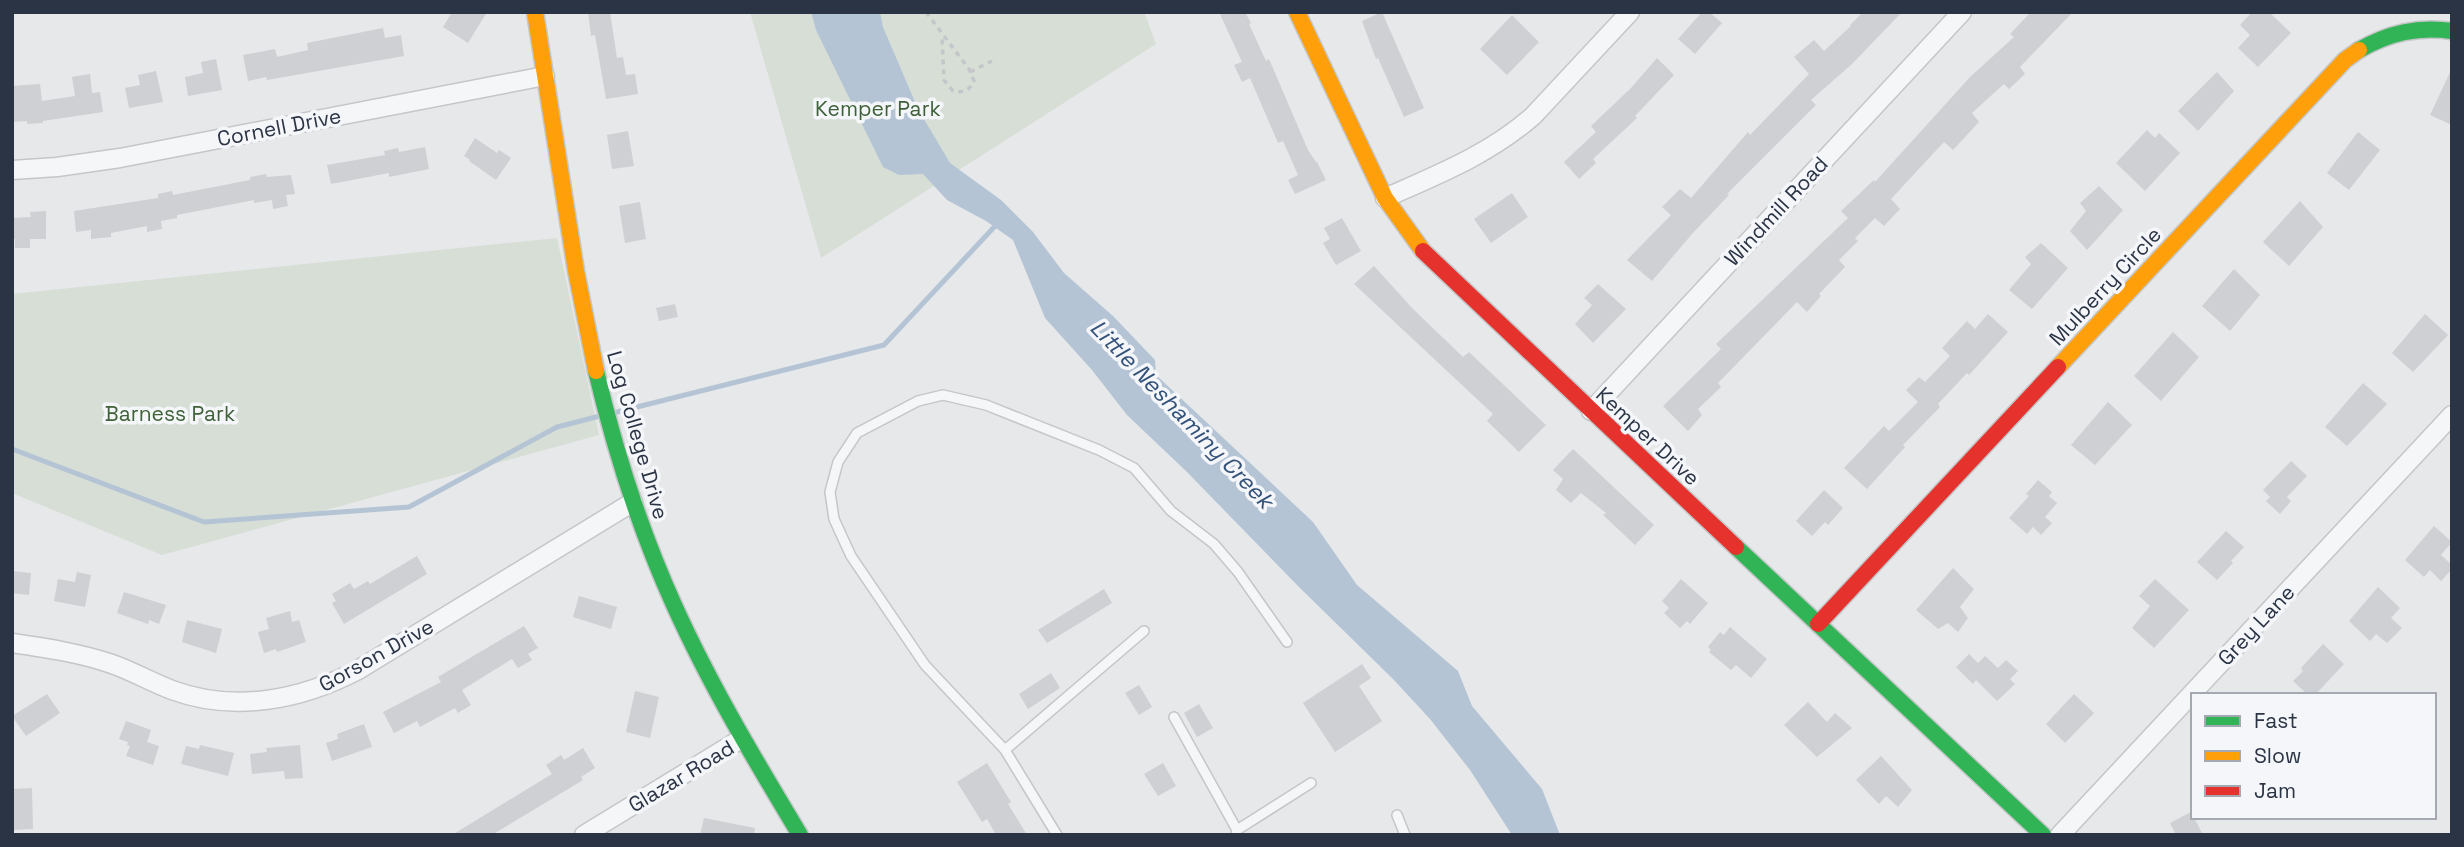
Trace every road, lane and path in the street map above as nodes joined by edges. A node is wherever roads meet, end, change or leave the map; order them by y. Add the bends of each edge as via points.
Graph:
1 (535, 12) edge
2 (926, 12) edge
3 (1297, 12) edge
4 (1630, 12) edge
5 (1962, 12) edge
6 (2452, 31) edge
7 (942, 36) junction
8 (992, 61) dead end
9 (970, 72) junction
10 (545, 76) junction
11 (12, 170) edge
12 (1385, 198) junction
13 (1591, 411) junction
14 (2452, 415) edge
15 (633, 502) junction
16 (1818, 624) junction
17 (1144, 632) dead end
18 (1287, 642) dead end
19 (12, 643) edge
20 (2193, 693) edge
21 (2191, 695) edge
22 (1174, 717) dead end
23 (741, 739) junction
24 (1004, 750) junction
25 (1311, 783) dead end
26 (1398, 815) dead end
27 (1237, 832) edge
28 (584, 835) edge
29 (800, 835) edge
30 (1057, 835) edge
31 (1405, 835) edge
32 (2043, 835) edge
33 (2060, 835) edge

1 - 10 street, Log College Drive
2 - 7 path
3 - 12 street, Kemper Drive
4 - 12 street via 1518,129 1468,162
5 - 13 street, Windmill Road
6 - 16 street, Mulberry Circle via 2397,32 2358,49 2345,60
7 - 9 path
7 - 9 path via 944,80 953,91 971,88
8 - 9 path
10 - 11 street, Cornell Drive via 120,158
10 - 15 street, Log College Drive via 582,309
12 - 13 street, Kemper Drive via 1429,259
13 - 16 street, Kemper Drive
14 - 20 street, Grey Lane
15 - 19 street, Gorson Drive via 358,670 278,699 230,701 186,694 86,656
15 - 23 street, Log College Drive via 687,634
16 - 32 street, Kemper Drive
17 - 24 lane
18 - 24 lane via 1214,544 1171,511 1135,468 986,405 943,395 918,401 857,433 838,462 830,492 834,519 864,578 925,666
21 - 33 street, Grey Lane
22 - 27 lane
23 - 28 street, Glazar Road
23 - 29 street, Log College Drive
24 - 30 lane
25 - 27 lane
26 - 31 lane

